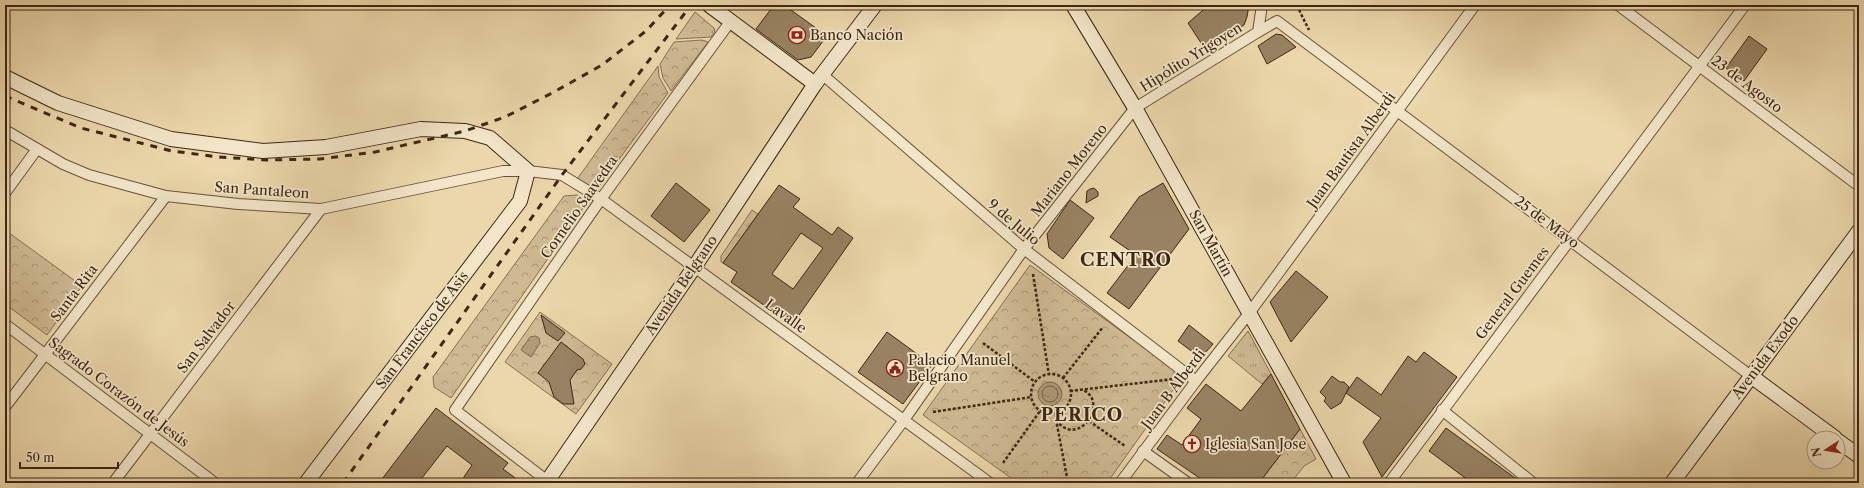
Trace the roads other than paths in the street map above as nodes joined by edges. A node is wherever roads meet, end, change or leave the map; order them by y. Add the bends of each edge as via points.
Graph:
1 (709, 5) edge
2 (875, 5) edge
3 (1073, 5) edge
4 (1475, 5) edge
5 (1618, 5) edge
6 (1745, 5) edge
7 (1262, 8) edge
8 (1277, 21) junction
9 (730, 22) junction
10 (1258, 32) junction
11 (1700, 66) junction
12 (5, 77) edge
13 (819, 80) junction
14 (1135, 108) junction
15 (1398, 111) junction
16 (5, 130) edge
17 (37, 149) junction
18 (528, 171) junction
19 (562, 175) joint
20 (1859, 186) edge
21 (5, 193) edge
22 (166, 196) junction
23 (601, 199) junction
24 (321, 208) junction
25 (1859, 231) edge
26 (1570, 239) junction
27 (1024, 250) junction
28 (694, 266) junction
29 (1250, 312) junction
30 (5, 324) edge
31 (45, 354) junction
32 (1751, 376) junction
33 (1196, 381) junction
34 (5, 407) edge
35 (1442, 410) junction
36 (904, 420) junction
37 (1824, 430) edge
38 (151, 434) junction
39 (1846, 446) edge
40 (1143, 451) junction
41 (1859, 456) edge
42 (548, 482) edge
43 (113, 483) edge
44 (215, 483) edge
45 (306, 483) edge
46 (857, 483) edge
47 (990, 483) edge
48 (1120, 483) edge
49 (1188, 483) edge
50 (1344, 483) edge
51 (1389, 483) edge
52 (1533, 483) edge
53 (1672, 483) edge

1 - 9 street
2 - 13 street, Avenida Belgrano
3 - 14 street, San Martín
4 - 15 street, Juan Bautista Alberdi
5 - 11 street, 23 de Agosto
6 - 11 street, General Guemes
7 - 8 street, 25 de Mayo
7 - 10 street, Hipólito Yrigoyen
8 - 10 street
8 - 15 street, 25 de Mayo
9 - 13 street
9 - 23 street, Cornelio Saavedra
10 - 14 street, Hipólito Yrigoyen
11 - 20 street, 23 de Agosto
11 - 26 street, General Guemes
12 - 18 street via 58,103 171,139 263,151 326,147 421,129 465,131 490,138
13 - 27 street, 9 de Julio
13 - 28 street, Avenida Belgrano
14 - 27 street, Mariano Moreno
14 - 29 street, San Martín
15 - 26 street, 25 de Mayo
15 - 29 street, Juan Bautista Alberdi
16 - 17 street, San Pantaleon
17 - 21 street
17 - 22 street, San Pantaleon via 89,175
18 - 19 street, San Pantaleon
18 - 24 street, San Pantaleon via 503,171
18 - 45 street, San Francisco de Asis via 520,201
19 - 23 street, Lavalle
22 - 24 street, San Pantaleon via 238,204
22 - 31 street, Santa Rita
23 - 28 street, Lavalle
23 - 42 street, Cornelio Saavedra via 455,410
24 - 38 street, San Salvador
25 - 32 street, Avenida Exodo
26 - 32 street, 25 de Mayo
26 - 35 street, General Guemes
27 - 33 street, 9 de Julio
27 - 36 street, Mariano Moreno
28 - 36 street, Lavalle
28 - 42 street, Avenida Belgrano
29 - 33 street, Juan B Alberdi
29 - 50 street, San Martín
30 - 31 street, Sagrado Corazón de Jesús
31 - 34 street, Santa Rita
31 - 38 street, Sagrado Corazón de Jesús
32 - 37 street, 25 de Mayo
32 - 53 street, Avenida Exodo
33 - 40 street, Juan B Alberdi
35 - 51 street, General Guemes
35 - 52 street
36 - 46 street, Mariano Moreno
36 - 47 street, Lavalle
38 - 43 street, San Salvador
38 - 44 street, Sagrado Corazón de Jesús
39 - 41 street
40 - 48 street, Juan B Alberdi
40 - 49 street

